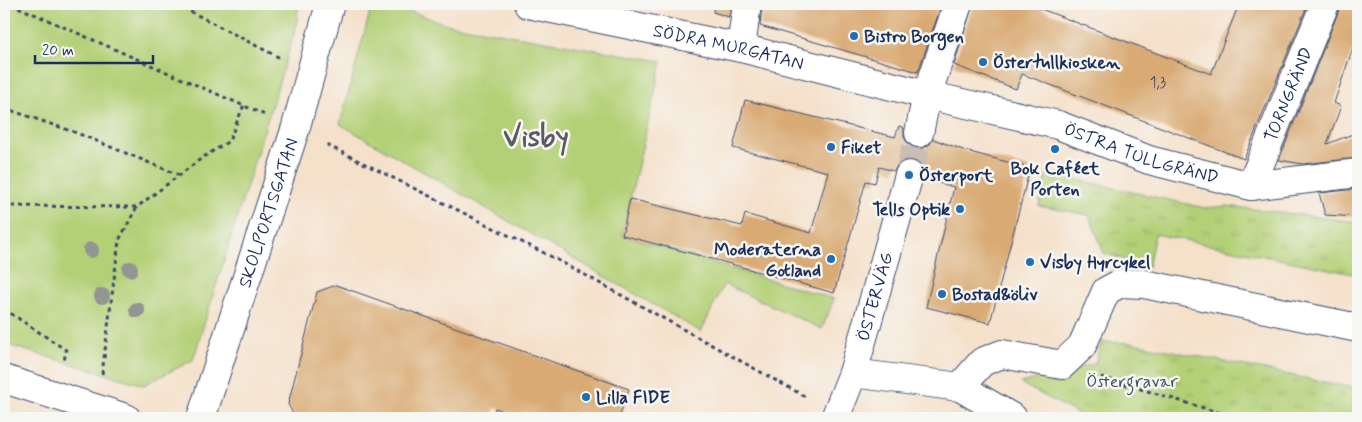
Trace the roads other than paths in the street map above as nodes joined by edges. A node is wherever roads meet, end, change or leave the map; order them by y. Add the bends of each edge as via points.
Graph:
1 (330, 4) edge
2 (528, 4) edge
3 (747, 4) edge
4 (958, 4) edge
5 (1325, 4) edge
6 (741, 48) junction
7 (928, 95) junction
8 (919, 134) tunnel mouth
9 (1358, 173) edge
10 (909, 175) tunnel mouth
11 (1251, 186) junction
12 (1358, 328) edge
13 (853, 373) junction
14 (4, 379) edge
15 (960, 387) junction
16 (839, 417) edge
17 (126, 418) edge
18 (200, 418) edge
19 (1013, 418) edge

1 - 18 street, SKOLPORTSGATAN via 295,130
2 - 6 street, SÖDRA MURGATAN
3 - 6 street
4 - 7 street
5 - 11 street, TORNGRÄND
6 - 7 street, SÖDRA MURGATAN
7 - 8 street
7 - 11 street, ÖSTRA TULLGRÄND via 1058,125 1149,160
9 - 11 street, ÖSTRA TULLGRÄND
10 - 13 street, ÖSTERVÄG
12 - 15 street via 1144,284 1121,283 1106,291 1082,346 1062,365 1002,354 982,362
13 - 15 street
13 - 16 street, ÖSTERVÄG
14 - 17 street
15 - 19 street

